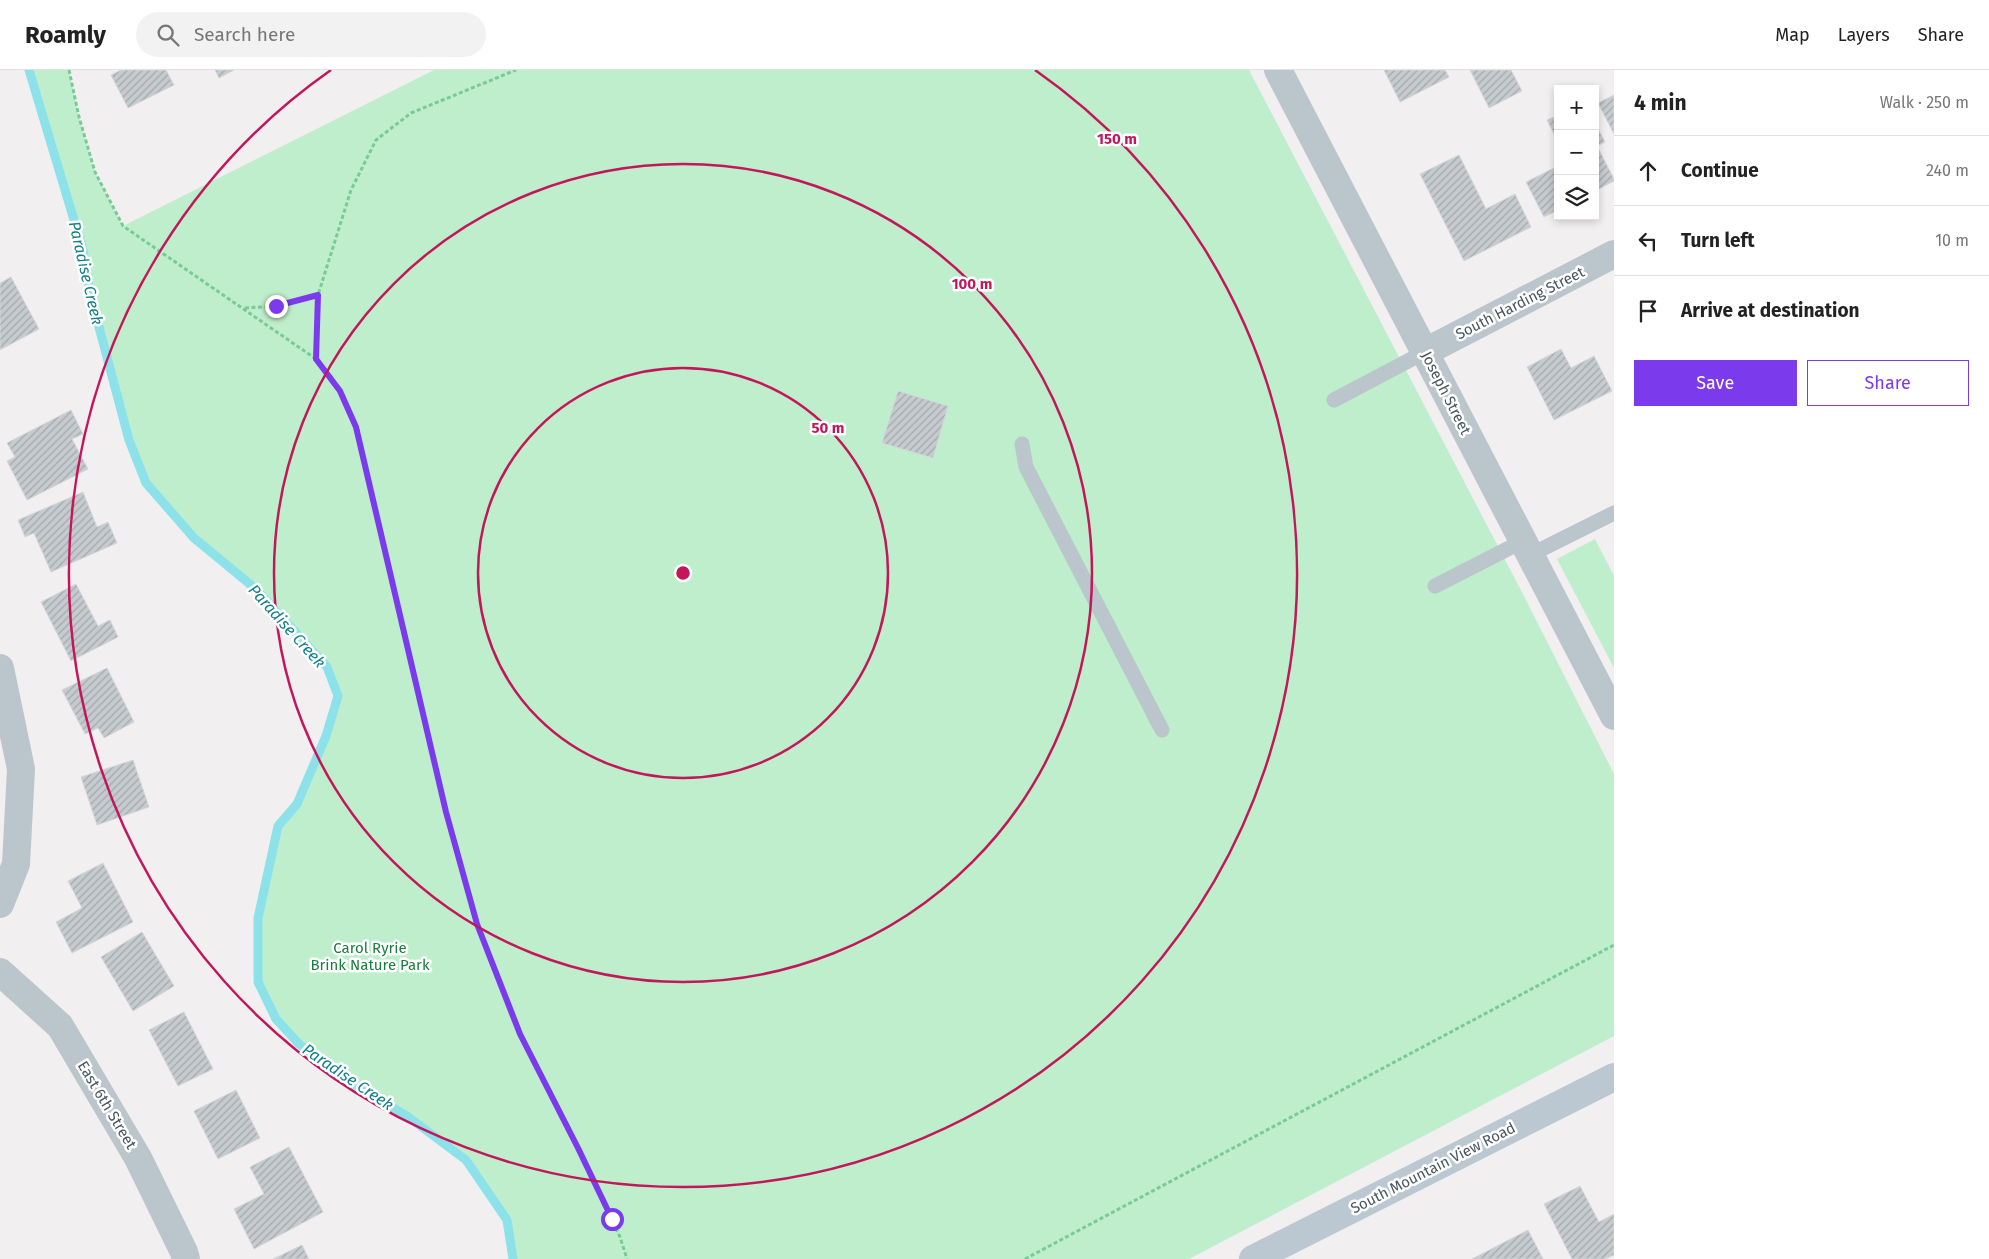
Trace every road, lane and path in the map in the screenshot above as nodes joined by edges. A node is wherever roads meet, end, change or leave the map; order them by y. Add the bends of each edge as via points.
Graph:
1 (69, 70) edge
2 (516, 70) edge
3 (1278, 70) edge
4 (1614, 254) edge
5 (318, 295) junction
6 (243, 308) junction
7 (1425, 352) junction
8 (316, 359) junction
9 (1334, 400) dead end
10 (1022, 444) dead end
11 (1614, 513) edge
12 (1527, 548) junction
13 (1435, 586) dead end
14 (0, 668) edge
15 (1614, 716) edge
16 (1162, 730) dead end
17 (0, 904) edge
18 (1614, 945) edge
19 (0, 972) edge
20 (1614, 1077) edge
21 (186, 1259) edge
22 (627, 1259) edge
23 (1024, 1259) edge
24 (1253, 1259) edge

1 - 6 path via 95,172 122,226
2 - 5 path via 411,113 376,140 351,190
3 - 7 street, Joseph Street
4 - 7 street, South Harding Street
5 - 6 path via 276,306
5 - 8 path
6 - 8 path
7 - 9 lane
7 - 12 street, Joseph Street
8 - 22 path via 340,391 356,427 446,812 477,924 520,1034 578,1148
10 - 16 lane via 1026,467
11 - 12 lane
12 - 13 lane
12 - 15 street, Joseph Street
14 - 17 street via 21,768 16,864
18 - 23 path
19 - 21 street, East 6th Street via 60,1026 138,1158
20 - 24 street, South Mountain View Road

